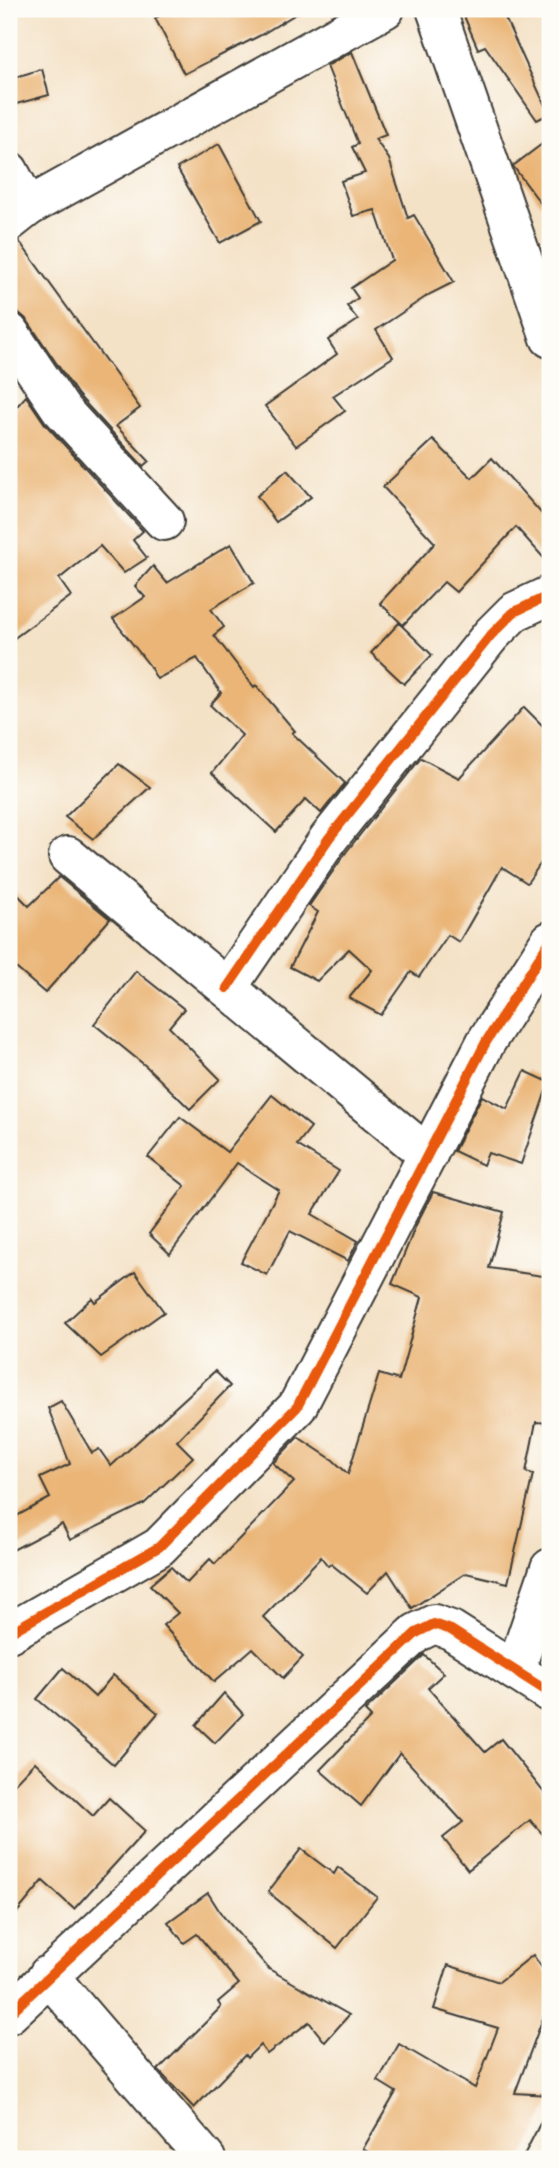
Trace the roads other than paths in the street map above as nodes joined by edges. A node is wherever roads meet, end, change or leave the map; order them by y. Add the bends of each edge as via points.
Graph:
1 (385, 9) edge
2 (436, 9) edge
3 (9, 171) edge
4 (18, 214) edge
5 (9, 332) edge
6 (550, 338) edge
7 (164, 521) dead end
8 (550, 595) edge
9 (68, 856) dead end
10 (550, 942) edge
11 (227, 988) junction
12 (428, 1155) junction
13 (550, 1567) edge
14 (9, 1633) edge
15 (515, 1671) junction
16 (550, 1693) edge
17 (48, 1975) junction
18 (9, 2014) edge
19 (206, 2159) edge

1 - 4 street
2 - 6 street
3 - 4 street
5 - 7 street via 61,409
8 - 11 street via 514,612 491,635 329,838
9 - 11 street
10 - 12 street via 486,1042
11 - 12 street
12 - 14 street via 297,1407 159,1547
13 - 15 street
15 - 16 street
15 - 17 street via 451,1630 434,1624 416,1633
17 - 18 street
17 - 19 street

